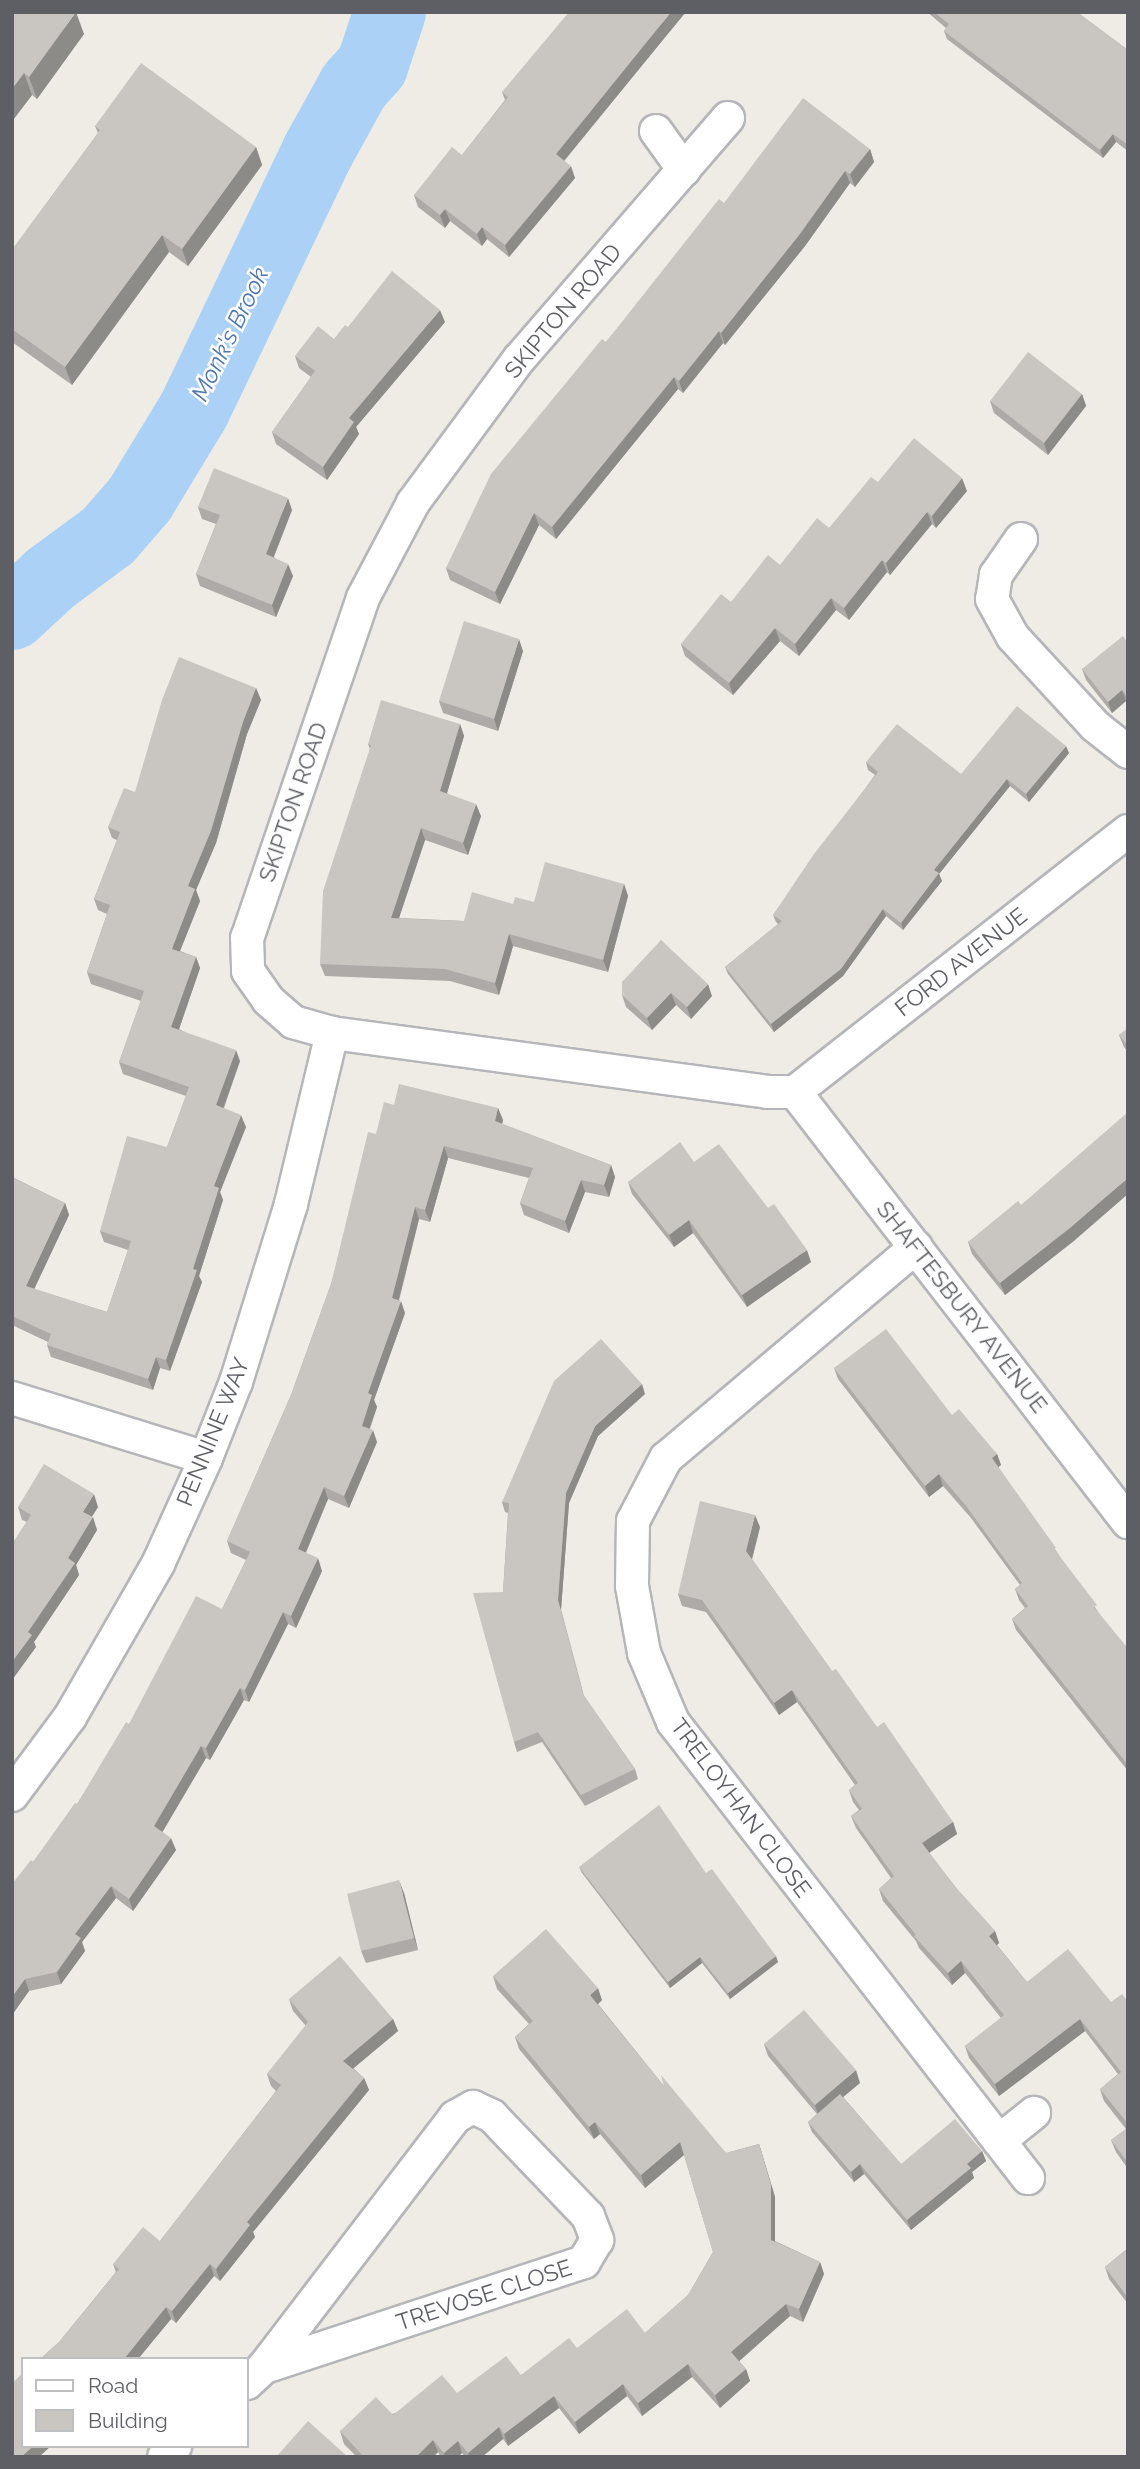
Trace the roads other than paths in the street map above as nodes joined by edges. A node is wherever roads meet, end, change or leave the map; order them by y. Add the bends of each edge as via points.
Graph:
1 (728, 118) dead end
2 (656, 131) dead end
3 (684, 170) junction
4 (1021, 539) dead end
5 (1128, 752) edge
6 (1128, 831) edge
7 (332, 1033) junction
8 (795, 1092) junction
9 (916, 1247) junction
10 (12, 1398) edge
11 (206, 1458) junction
12 (1128, 1522) edge
13 (12, 1795) edge
14 (1034, 2113) dead end
15 (999, 2141) junction
16 (1028, 2178) dead end
17 (256, 2375) edge

1 - 3 street, SKIPTON ROAD
2 - 3 street
3 - 7 street, SKIPTON ROAD via 519,359 413,502 363,598 247,938 248,971 268,1000 293,1022
4 - 5 street via 996,575 992,600 1013,637 1096,726
6 - 8 street, FORD AVENUE
7 - 8 street, SKIPTON ROAD
7 - 11 street, PENNINE WAY via 292,1204 236,1382
8 - 9 street, SHAFTESBURY AVENUE
9 - 12 street, SHAFTESBURY AVENUE
9 - 15 street, TRELOYHAN CLOSE via 666,1458 633,1521 632,1586 644,1653 673,1722
10 - 11 street
11 - 13 street, PENNINE WAY via 158,1564 71,1717
14 - 15 street
15 - 16 street, TRELOYHAN CLOSE
17 - 17 street, TREVOSE CLOSE via 455,2117 473,2107 492,2116 588,2216 597,2240 584,2262

